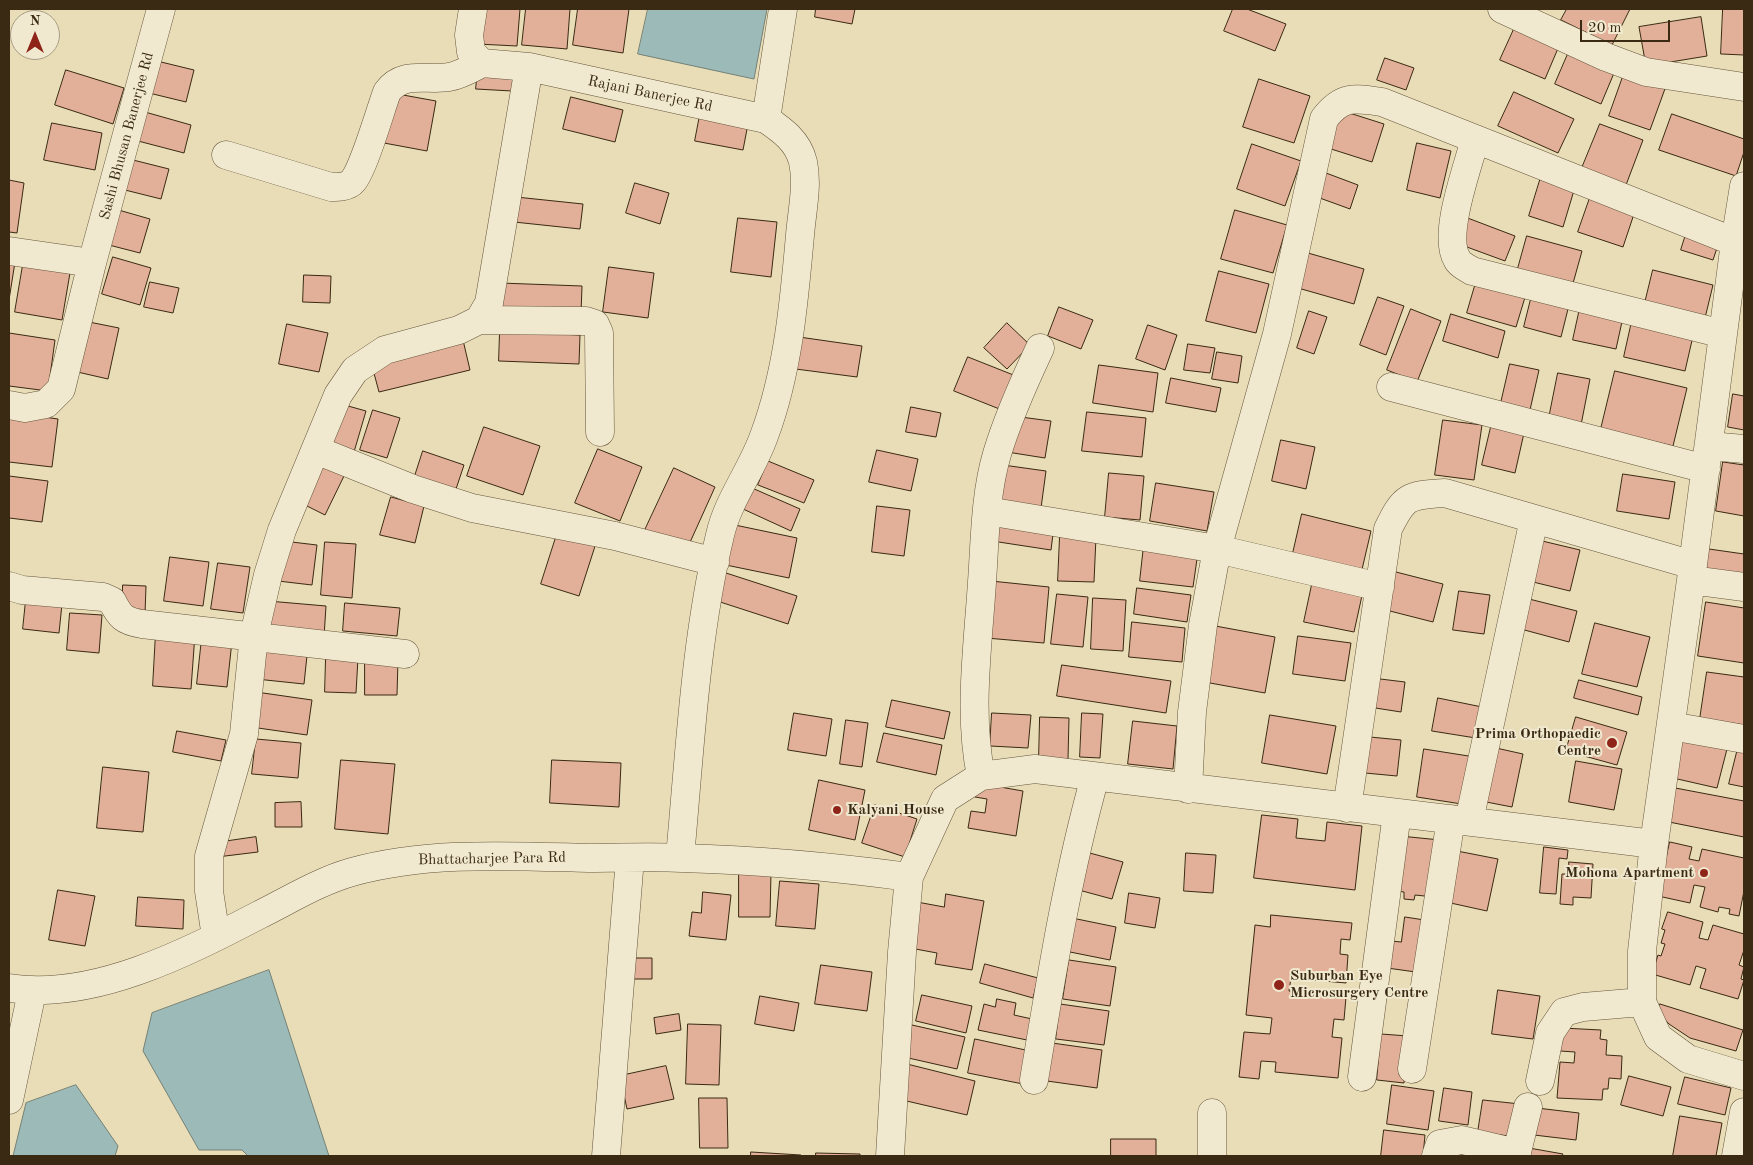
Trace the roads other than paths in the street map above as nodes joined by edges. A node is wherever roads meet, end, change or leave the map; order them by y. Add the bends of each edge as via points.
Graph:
1 (161, 9) edge
2 (473, 9) edge
3 (783, 9) edge
4 (1502, 9) edge
5 (482, 63) junction
6 (529, 68) junction
7 (1744, 87) edge
8 (766, 119) junction
9 (1475, 139) junction
10 (226, 155) dead end
11 (1744, 186) edge
12 (1734, 242) junction
13 (9, 251) edge
14 (92, 263) junction
15 (1737, 290) edge
16 (479, 320) junction
17 (1723, 334) junction
18 (1040, 348) dead end
19 (1391, 387) dead end
20 (9, 405) edge
21 (600, 432) dead end
22 (1744, 449) edge
23 (316, 450) junction
24 (1707, 457) junction
25 (987, 511) junction
26 (1534, 519) junction
27 (1217, 548) junction
28 (715, 562) junction
29 (1692, 572) junction
30 (9, 586) edge
31 (1380, 587) junction
32 (1744, 587) edge
33 (254, 635) junction
34 (405, 654) dead end
35 (1671, 726) junction
36 (1744, 739) edge
37 (981, 776) junction
38 (1095, 777) junction
39 (1188, 789) junction
40 (1347, 808) junction
41 (1397, 813) junction
42 (1460, 820) junction
43 (1654, 844) junction
44 (630, 858) junction
45 (680, 858) junction
46 (909, 877) junction
47 (216, 937) junction
48 (20, 990) edge
49 (1642, 1002) junction
50 (1412, 1069) dead end
51 (1744, 1076) edge
52 (1362, 1077) dead end
53 (1034, 1080) dead end
54 (1540, 1081) dead end
55 (9, 1100) edge
56 (1528, 1108) dead end
57 (1744, 1112) edge
58 (1212, 1113) dead end
59 (1517, 1155) edge
60 (606, 1156) edge
61 (890, 1156) edge
62 (1212, 1156) edge
63 (1436, 1156) edge
64 (1736, 1156) edge

1 - 14 street, Sashi Bhusan Banerjee Rd
2 - 5 street via 469,35 471,52
3 - 8 street
4 - 7 street via 1646,72
5 - 6 street, Rajani Banerjee Rd
5 - 10 street via 450,77 408,77 394,83 387,92 359,169 352,182 342,186 331,186
6 - 8 street, Rajani Banerjee Rd
6 - 16 street via 489,303
8 - 28 street via 791,137 803,161 804,190 797,273 783,378 764,438 720,533
9 - 12 street
9 - 17 street via 1453,226 1451,242 1457,260 1472,271
9 - 27 street via 1382,102 1356,98 1335,105 1324,119 1277,334
11 - 12 street
12 - 15 street
13 - 14 street
14 - 20 street, Sashi Bhusan Banerjee Rd via 62,389 46,404 25,408
15 - 17 street
16 - 21 street via 586,321 595,324 599,333
16 - 23 street via 459,330 386,350 355,370 338,395
17 - 24 street
18 - 25 street via 1015,402 997,455
19 - 24 street
22 - 24 street
23 - 28 street via 472,508 616,536
23 - 33 street via 282,530
24 - 29 street
25 - 27 street
25 - 37 street via 975,717 976,752
26 - 29 street
26 - 31 street via 1445,494 1416,494 1400,505 1388,529
26 - 42 street
27 - 31 street
27 - 39 street via 1194,692
28 - 45 street via 701,646
29 - 32 street
29 - 35 street
30 - 33 street via 103,597 112,601 120,617 128,622
31 - 40 street
33 - 34 street
33 - 47 street via 244,734 208,856 208,891
35 - 36 street
35 - 43 street
37 - 38 street via 1035,769
37 - 46 street via 945,799
38 - 39 street
38 - 53 street via 1065,896
39 - 40 street
40 - 41 street
41 - 42 street
41 - 52 street
42 - 43 street
42 - 50 street
43 - 49 street via 1642,951
44 - 45 street, Bhattacharjee Para Rd
44 - 47 street, Bhattacharjee Para Rd via 458,858 419,860 351,872 295,896
44 - 60 street
45 - 46 street, Bhattacharjee Para Rd via 844,868
46 - 61 street
47 - 48 street, Bhattacharjee Para Rd via 138,972 85,984
48 - 55 street
49 - 51 street via 1658,1036 1688,1059
49 - 54 street via 1583,1007 1564,1012 1550,1032
56 - 59 street
57 - 64 street
58 - 62 street
59 - 63 street via 1462,1140 1440,1144

